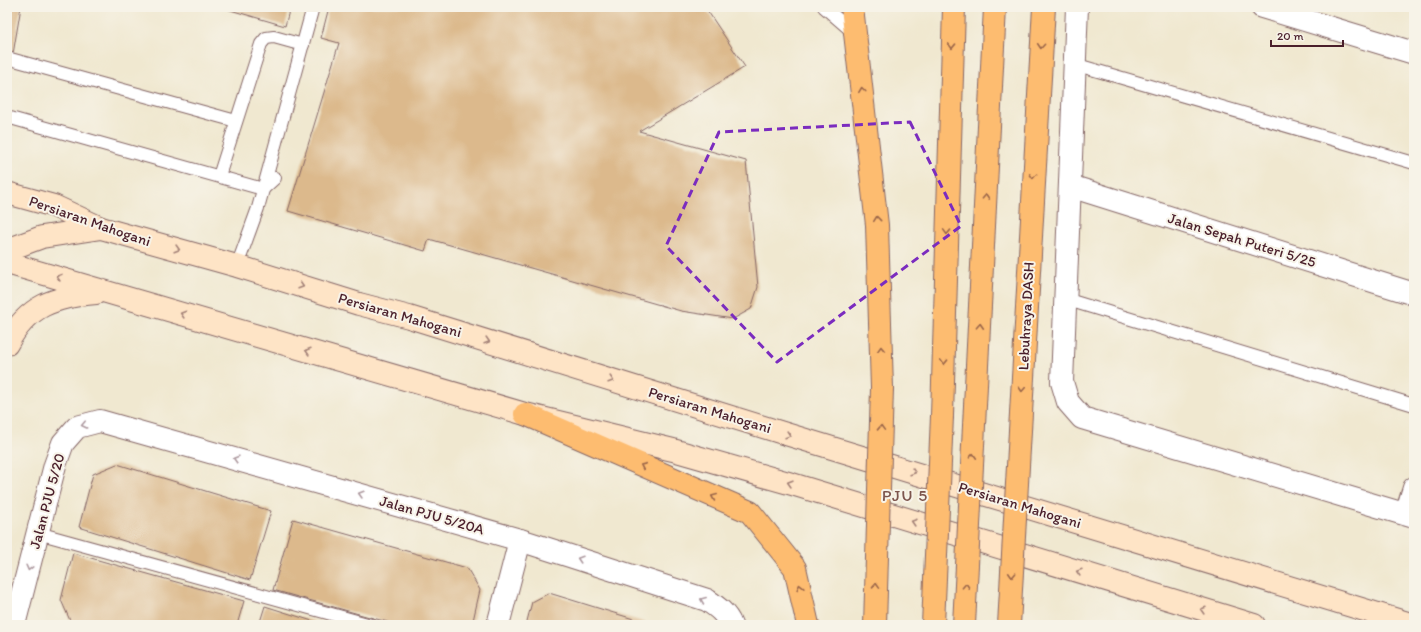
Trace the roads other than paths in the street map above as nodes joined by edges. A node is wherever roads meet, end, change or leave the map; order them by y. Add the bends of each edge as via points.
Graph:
1 (314, 7) edge
2 (824, 7) edge
3 (852, 7) edge
4 (954, 7) edge
5 (995, 7) edge
6 (1044, 7) edge
7 (1077, 7) edge
8 (1262, 7) edge
9 (855, 34) junction
10 (303, 45) junction
11 (1414, 53) edge
12 (7, 58) edge
13 (1074, 64) junction
14 (7, 116) edge
15 (236, 121) junction
16 (1414, 163) edge
17 (220, 176) junction
18 (275, 178) dead end
19 (1070, 186) junction
20 (263, 189) junction
21 (7, 194) edge
22 (101, 228) junction
23 (7, 250) edge
24 (7, 263) edge
25 (237, 266) junction
26 (109, 292) junction
27 (1414, 294) edge
28 (1065, 299) junction
29 (7, 344) edge
30 (1414, 405) edge
31 (525, 414) junction
32 (122, 426) joint
33 (1414, 488) edge
34 (1410, 515) edge
35 (38, 533) junction
36 (520, 540) junction
37 (14, 625) edge
38 (371, 625) edge
39 (498, 625) edge
40 (731, 625) edge
41 (808, 625) edge
42 (875, 625) edge
43 (933, 625) edge
44 (964, 625) edge
45 (1009, 625) edge
46 (1254, 625) edge
47 (1414, 625) edge

1 - 10 lane
2 - 9 lane
3 - 9 highway
4 -> 43 highway, bridge
44 -> 5 highway, bridge
6 -> 45 highway, Lebuhraya DASH, bridge
7 - 13 street
8 - 11 street
42 -> 9 highway, bridge via 882,388 877,225
10 - 15 lane via 274,37 266,38 261,44
10 - 20 lane
12 - 15 lane
13 - 16 lane
13 - 19 street
14 - 17 lane
15 - 17 lane
17 - 20 lane
18 - 20 lane
19 - 27 street, Jalan Sepah Puteri 5/25
19 - 28 street
20 - 25 lane
21 - 22 main road, Persiaran Mahogani via 54,206
22 - 23 main road via 42,237
22 -> 25 main road, Persiaran Mahogani
26 -> 24 main road
25 -> 47 main road, Persiaran Mahogani
26 - 29 main road via 67,295 39,307 17,326
31 -> 26 main road
28 - 30 lane
28 - 34 street via 1062,382 1068,402 1082,418
41 -> 31 highway via 795,568 750,512
46 -> 31 main road via 792,484 673,450
32 -> 35 street, Jalan PJU 5/20 via 100,421 77,427 63,443
36 -> 32 street, Jalan PJU 5/20A
33 - 34 street
35 -> 37 street, Jalan PJU 5/20
35 - 38 lane
36 - 39 street
40 -> 36 street, Jalan PJU 5/20A via 728,618 707,600

